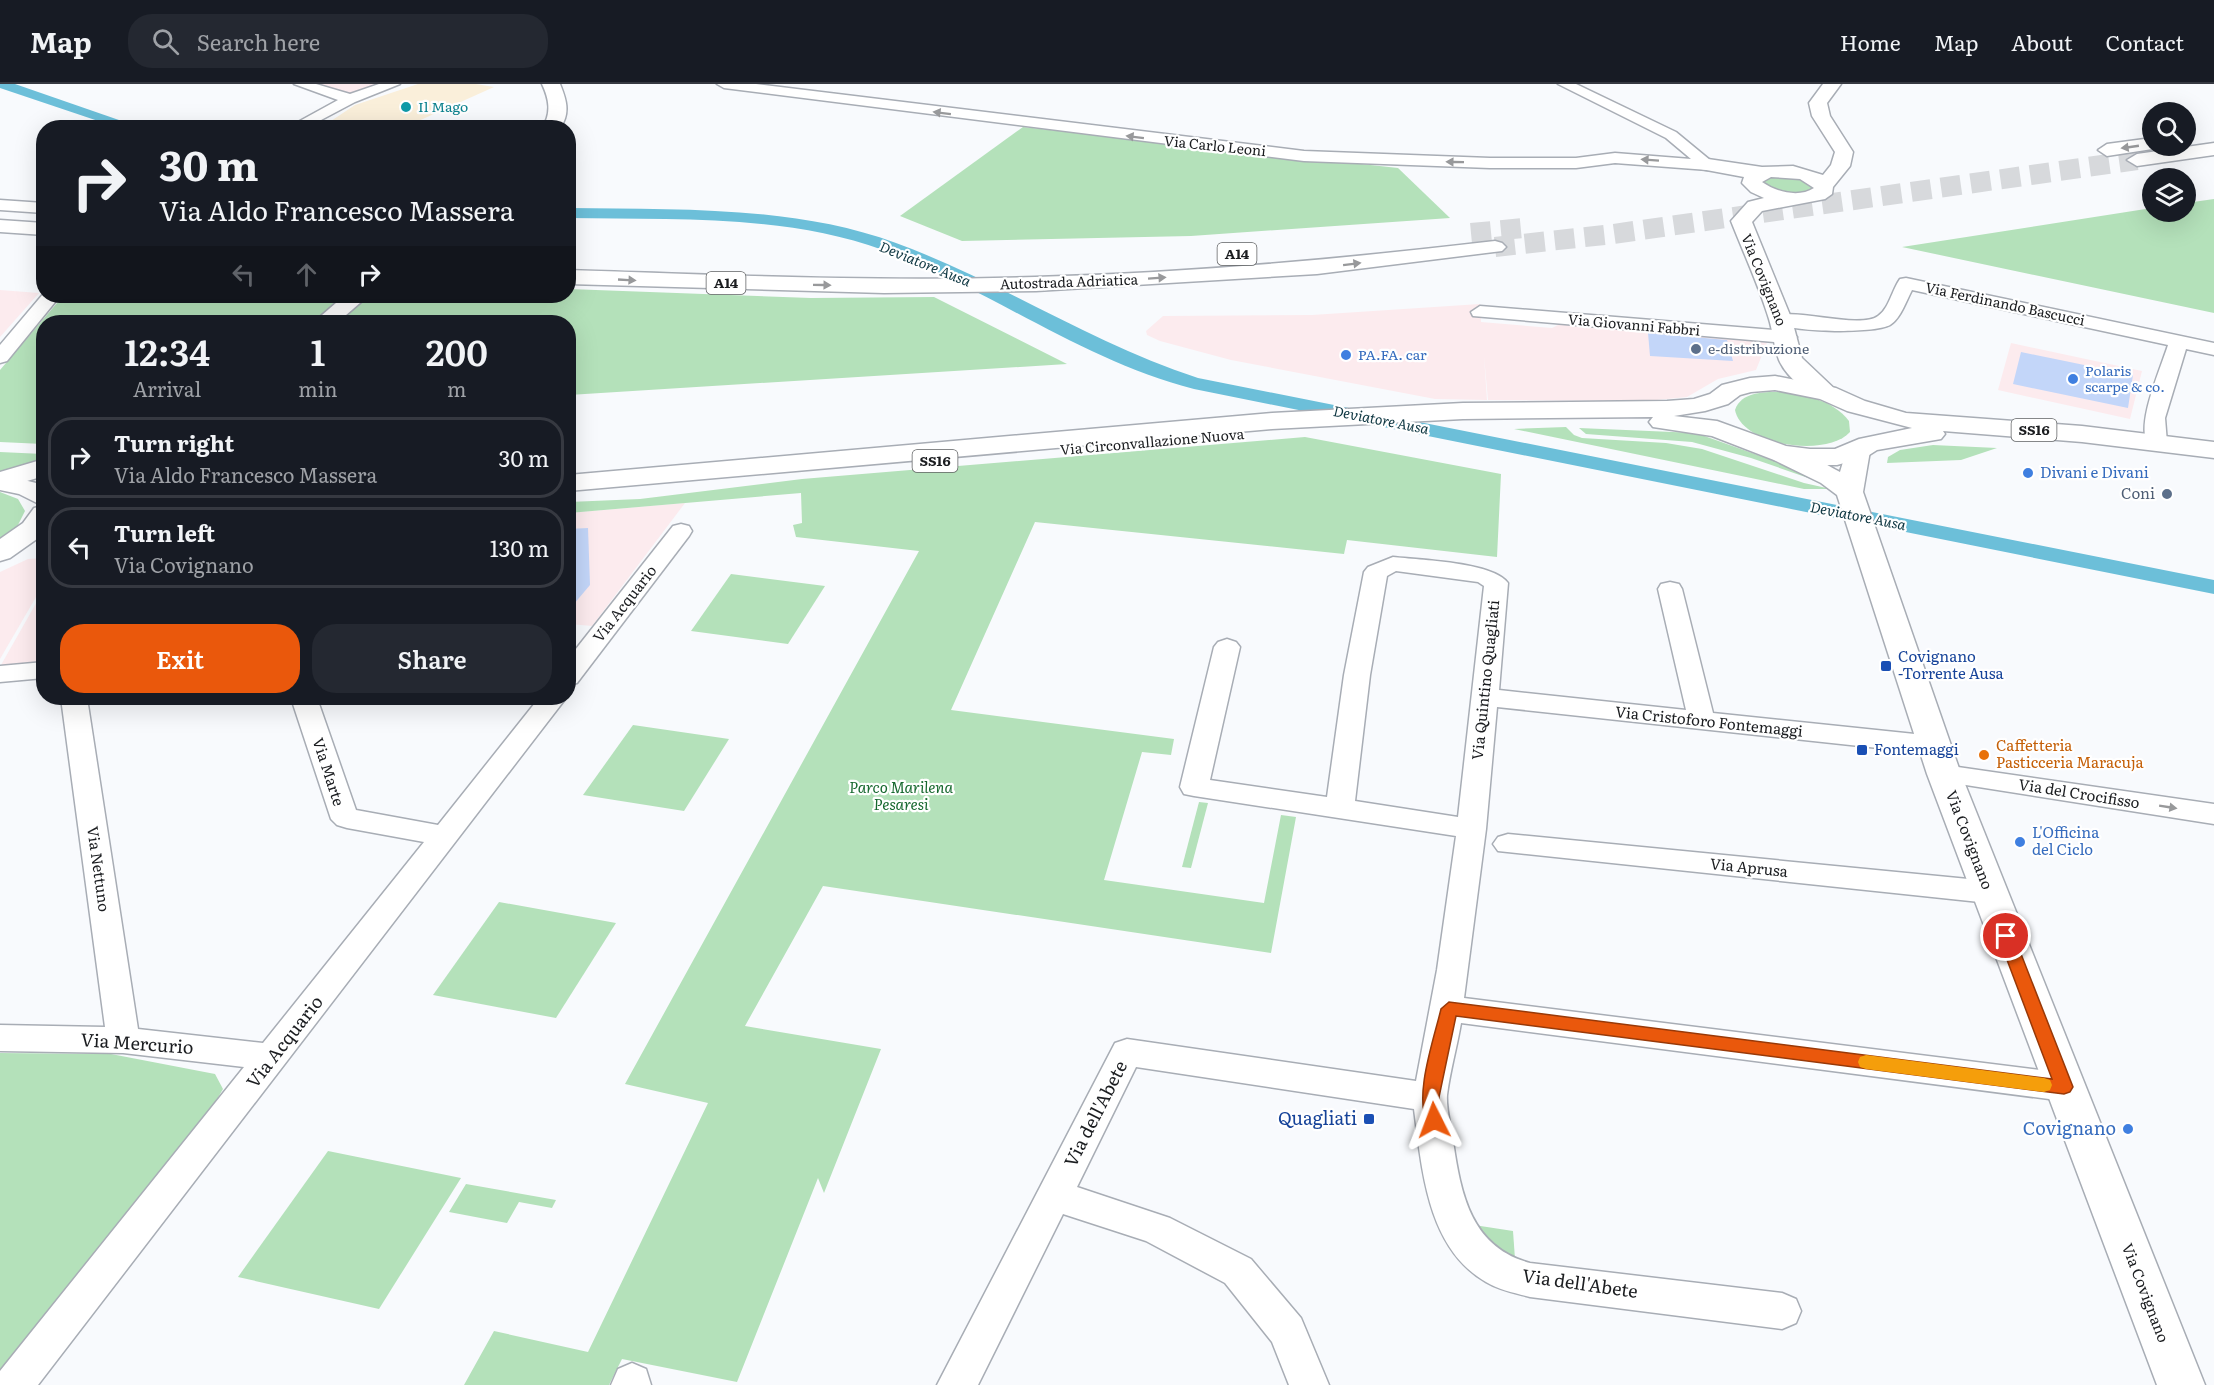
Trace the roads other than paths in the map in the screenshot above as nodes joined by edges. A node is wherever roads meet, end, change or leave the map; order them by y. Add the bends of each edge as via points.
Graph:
1 (302, 84) edge
2 (393, 84) edge
3 (550, 84) edge
4 (724, 84) edge
5 (1565, 84) edge
6 (1832, 84) edge
7 (350, 99) junction
8 (309, 120) edge
9 (555, 120) edge
10 (2214, 135) edge
11 (2196, 138) edge
12 (2142, 145) edge
13 (2214, 149) edge
14 (2107, 150) tunnel mouth
15 (2137, 160) tunnel mouth
16 (1708, 165) junction
17 (1840, 166) junction
18 (1793, 172) junction
19 (1824, 186) junction
20 (1756, 187) junction
21 (0, 205) edge
22 (36, 207) edge
23 (0, 226) edge
24 (36, 228) edge
25 (1472, 233) tunnel mouth
26 (0, 238) edge
27 (36, 240) edge
28 (1496, 247) tunnel mouth
29 (576, 259) edge
30 (576, 277) edge
31 (882, 277) junction
32 (45, 303) edge
33 (348, 303) edge
34 (1480, 312) dead end
35 (334, 315) edge
36 (1786, 339) junction
37 (2179, 342) junction
38 (2214, 349) edge
39 (0, 357) edge
40 (1750, 385) junction
41 (1827, 393) junction
42 (1719, 399) junction
43 (1856, 406) junction
44 (1473, 416) junction
45 (2156, 433) junction
46 (1735, 435) junction
47 (1863, 448) junction
48 (2214, 450) edge
49 (1783, 454) junction
50 (2214, 460) edge
51 (36, 470) edge
52 (0, 481) edge
53 (576, 482) edge
54 (36, 491) edge
55 (576, 491) edge
56 (1849, 492) junction
57 (36, 526) edge
58 (681, 531) dead end
59 (36, 544) edge
60 (0, 552) edge
61 (1670, 589) dead end
62 (1227, 647) dead end
63 (576, 667) edge
64 (36, 671) edge
65 (0, 674) edge
66 (1484, 697) junction
67 (75, 705) edge
68 (306, 705) edge
69 (548, 705) edge
70 (1702, 722) junction
71 (1939, 759) junction
72 (1340, 808) junction
73 (2214, 814) edge
74 (1472, 829) junction
75 (446, 836) junction
76 (1508, 844) dead end
77 (1989, 892) junction
78 (1449, 1009) junction
79 (0, 1038) edge
80 (123, 1040) junction
81 (273, 1057) junction
82 (2064, 1087) junction
83 (1430, 1097) junction
84 (1054, 1195) junction
85 (1782, 1311) dead end
86 (14, 1385) edge
87 (957, 1385) edge
88 (1309, 1385) edge
89 (2181, 1385) edge

1 - 7 street
2 - 7 street
3 - 9 main road via 558,103
16 -> 4 street, Via Carlo Leoni via 1615,158 1576,163 1491,163 1304,156
5 - 16 street via 1671,135
6 - 17 main road via 1818,103 1821,116 1845,152
7 - 8 street
10 - 11 main road
12 -> 14 main road
13 - 15 main road
16 - 20 main road
17 - 18 main road
17 - 19 main road
18 - 19 main road
18 - 20 main road
19 - 20 main road via 1822,194 1795,198
20 - 36 main road, Via Covignano via 1741,221
21 - 22 street
23 - 24 main road
25 - 31 main road, Autostrada Adriatica / A14 via 1308,250 1112,263 1001,265
26 - 27 main road
31 -> 28 main road, Autostrada Adriatica / A14 via 1036,284 1317,268
29 - 31 main road, Autostrada Adriatica / A14
30 -> 31 main road, Autostrada Adriatica / A14
32 - 39 street
33 - 35 main road
34 - 36 street, Via Giovanni Fabbri
36 - 37 street, Via Ferdinando Bascucci via 1878,324 1886,320 1906,283
36 - 40 main road via 1768,377
36 - 41 main road, Via Covignano via 1807,378
37 - 38 street, Via Ferdinando Bascucci
37 - 45 street via 2155,418
40 - 41 main road, Via Circonvallazione Nuova / SS16 via 1784,384
40 - 42 main road, Via Circonvallazione Nuova / SS16 via 1731,390
41 - 43 main road, Via Circonvallazione Nuova / SS16
42 - 44 main road, Via Circonvallazione Nuova / SS16 via 1667,409
42 - 46 main road, Via Circonvallazione Nuova / SS16 via 1715,410 1721,423
43 - 45 main road, Via Circonvallazione Nuova / SS16 via 1904,420
43 - 47 main road, Via Circonvallazione Nuova / SS16 via 1873,426 1874,436
44 - 46 main road, Via Circonvallazione Nuova / SS16 via 1659,421
44 - 53 main road, Via Circonvallazione Nuova / SS16 via 1272,421
44 - 55 main road, Via Circonvallazione Nuova / SS16
45 - 48 main road, Via Circonvallazione Nuova / SS16
46 - 49 main road, Via Circonvallazione Nuova / SS16
47 - 49 main road, Via Circonvallazione Nuova / SS16 via 1837,456
47 - 50 main road, Via Circonvallazione Nuova / SS16 via 1900,437 1972,435
47 - 56 main road, Via Covignano
49 - 56 main road via 1830,477
51 - 52 main road
52 - 54 main road
56 - 71 main road, Via Covignano
57 - 60 main road
58 - 63 street, Via Acquario
59 - 60 main road
61 - 70 street
62 - 72 street via 1194,787
64 - 65 street
66 - 70 street, Via Cristoforo Fontemaggi
66 - 72 street, Via Quintino Quagliati via 1496,583 1484,576 1393,564 1376,571 1357,675
66 - 74 street, Via Quintino Quagliati
67 - 80 street, Via Nettuno
68 - 75 street, Via Marte via 341,812 347,818
69 - 75 street, Via Acquario
70 - 71 street, Via Cristoforo Fontemaggi
71 -> 73 street, Via del Crocifisso
71 - 77 main road, Via Covignano
72 - 74 street
74 - 78 street, Via dell'Abete
75 - 81 street, Via Acquario
76 - 77 street, Via Aprusa
77 - 82 main road, Via Covignano
78 - 82 street
78 - 83 street, Via dell'Abete
79 - 80 street, Via Mercurio
80 - 81 street, Via Mercurio
81 - 86 street, Via Acquario
82 - 89 main road, Via Covignano
83 - 84 street, Via dell'Abete via 1127,1052
83 - 85 street, Via dell'Abete via 1441,1170 1455,1225 1475,1251 1498,1270 1530,1280
84 - 87 street, Via dell'Abete
84 - 88 street via 1157,1229 1239,1271 1287,1331

